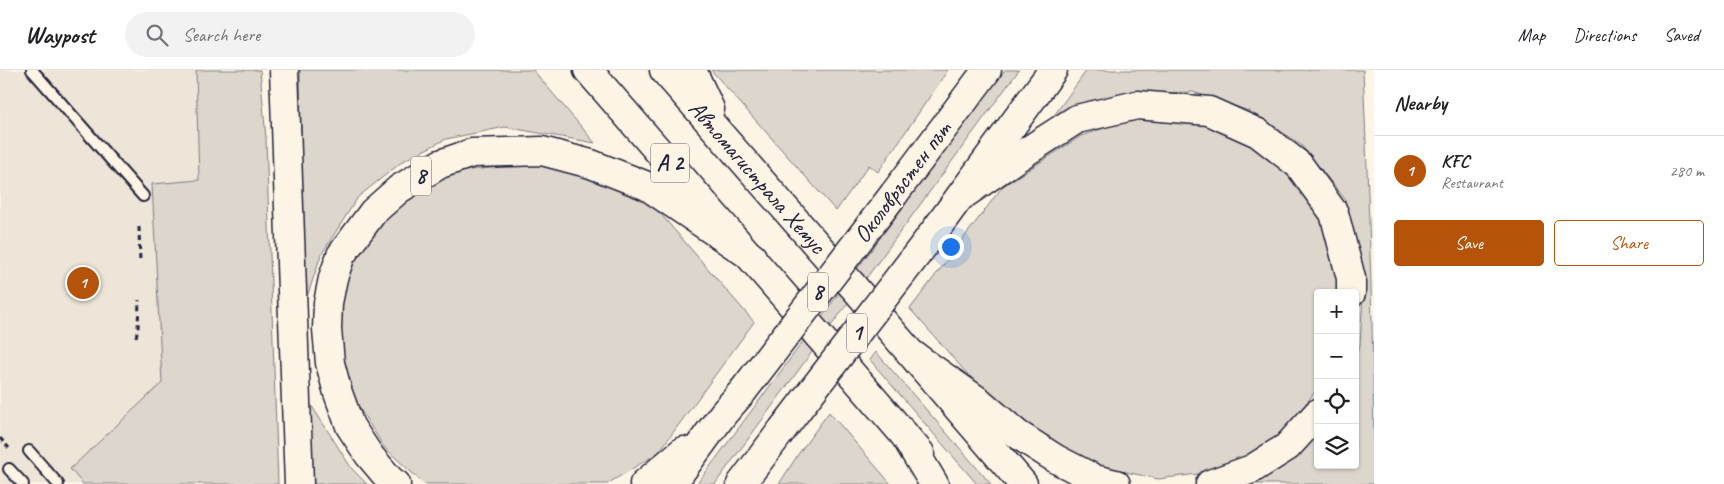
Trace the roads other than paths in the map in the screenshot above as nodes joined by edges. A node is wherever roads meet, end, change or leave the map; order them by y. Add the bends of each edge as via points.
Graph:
1 (32, 70) edge
2 (284, 70) edge
3 (588, 70) edge
4 (664, 70) edge
5 (692, 70) edge
6 (968, 70) edge
7 (987, 70) edge
8 (1053, 70) edge
9 (722, 136) junction
10 (931, 144) junction
11 (143, 196) dead end
12 (960, 197) junction
13 (752, 257) junction
14 (1351, 289) edge
15 (818, 335) joint
16 (913, 356) junction
17 (723, 414) junction
18 (1314, 418) edge
19 (904, 434) junction
20 (29, 451) dead end
21 (10, 469) dead end
22 (746, 479) edge
23 (23, 484) edge
24 (58, 484) edge
25 (299, 484) edge
26 (396, 484) edge
27 (644, 484) edge
28 (672, 484) edge
29 (934, 484) edge
30 (947, 484) edge
31 (1023, 484) edge
32 (1116, 484) edge
33 (1210, 484) edge

1 - 11 lane
2 - 25 main road
3 - 13 main road, A 2
4 - 9 main road, Автомагистрала Хемус / A 2
5 - 9 main road
6 - 10 main road
7 - 10 main road, Околовръстен път / 8
8 - 12 main road, 1
9 - 16 main road, Автомагистрала Хемус / A 2
10 - 17 main road, Околовръстен път / 8, bridge
12 - 14 main road via 1077,119 1137,105 1209,111 1258,133 1299,165 1334,213
12 - 22 main road, 1, bridge
13 - 15 main road, A 2
13 - 26 main road, 8 via 647,186 591,164 542,152 472,153 440,164 399,190 373,212 341,255 328,303 327,329 330,363 350,426 369,455
15 - 19 main road, 1
16 - 31 main road
16 - 32 main road via 1048,454 1095,479
17 - 27 main road, 8
17 - 28 main road, Околовръстен път / 8
18 - 33 main road via 1287,447 1252,469
19 - 29 main road, 1
19 - 30 main road
20 - 24 lane
21 - 23 lane

